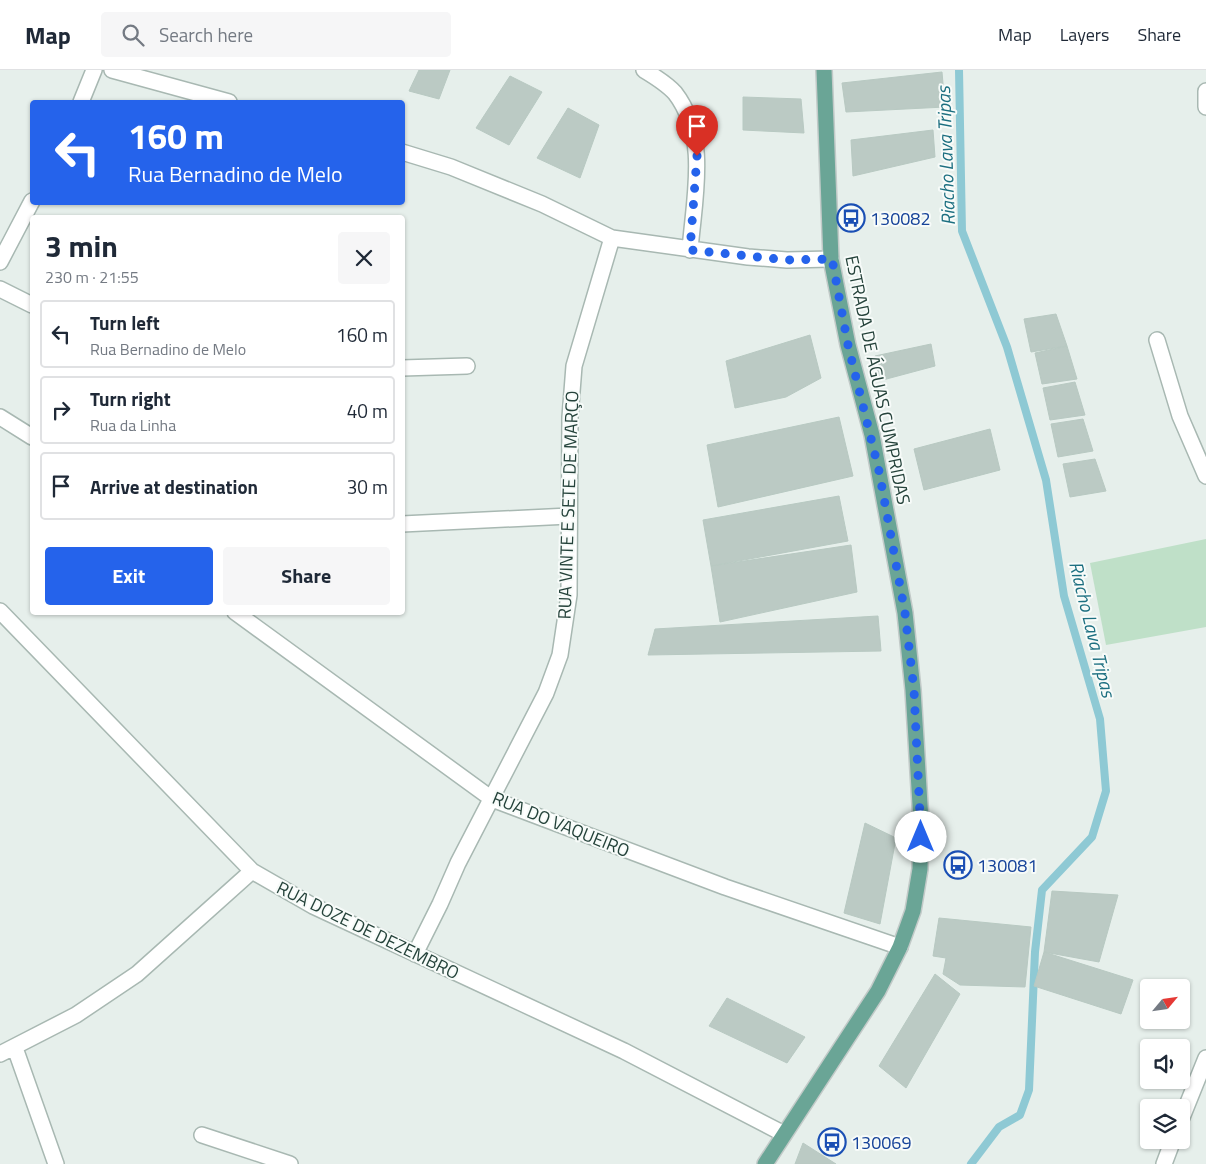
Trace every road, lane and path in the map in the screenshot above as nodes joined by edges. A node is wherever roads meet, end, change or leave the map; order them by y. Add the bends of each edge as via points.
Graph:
1 (94, 70) edge
2 (112, 70) edge
3 (644, 70) edge
4 (824, 70) edge
5 (1206, 91) edge
6 (81, 100) edge
7 (222, 100) edge
8 (1206, 107) edge
9 (405, 153) edge
10 (30, 205) edge
11 (612, 238) junction
12 (690, 250) junction
13 (832, 259) junction
14 (0, 262) edge
15 (0, 289) edge
16 (30, 304) edge
17 (1157, 340) dead end
18 (467, 366) dead end
19 (405, 368) edge
20 (0, 417) edge
21 (30, 436) edge
22 (1206, 476) edge
23 (569, 516) junction
24 (405, 524) edge
25 (0, 611) edge
26 (239, 615) edge
27 (492, 799) junction
28 (252, 871) junction
29 (900, 947) junction
30 (415, 954) junction
31 (15, 1048) junction
32 (0, 1054) edge
33 (1206, 1058) edge
34 (1189, 1099) edge
35 (784, 1134) junction
36 (202, 1135) dead end
37 (1170, 1149) edge
38 (56, 1164) edge
39 (290, 1164) edge
40 (765, 1164) edge
41 (1164, 1164) edge

1 - 6 street
2 - 7 street
3 - 12 street via 674,91 688,113 694,131 697,156
4 - 13 main road, ESTRADA DE ÁGUAS CUMPRIDAS
5 - 8 street
9 - 11 street via 451,167 542,204
10 - 14 street
11 - 12 street
11 - 23 street, RUA VINTE E SETE DE MARÇO via 574,366
12 - 13 street via 787,260
13 - 29 main road, ESTRADA DE ÁGUAS CUMPRIDAS via 848,345 872,435 886,507 905,613 914,690 922,821 920,868 913,911
15 - 16 street
17 - 22 street via 1180,416
18 - 19 street
20 - 21 street
23 - 24 street
23 - 27 street, RUA VINTE E SETE DE MARÇO via 569,595 560,655 546,693
25 - 28 street, RUA DOZE DE DEZEMBRO
26 - 27 street, RUA DO VAQUEIRO
27 - 29 street, RUA DO VAQUEIRO via 725,887
27 - 30 street, RUA VINTE E SETE DE MARÇO
28 - 30 street, RUA DOZE DE DEZEMBRO via 313,906
28 - 31 street via 137,974 76,1015
29 - 35 main road, ESTRADA DE ÁGUAS CUMPRIDAS via 863,1016
30 - 35 street, RUA DOZE DE DEZEMBRO via 624,1052
31 - 32 street
31 - 38 street
33 - 34 street
35 - 40 main road, ESTRADA DE ÁGUAS CUMPRIDAS
36 - 39 street
37 - 41 street

